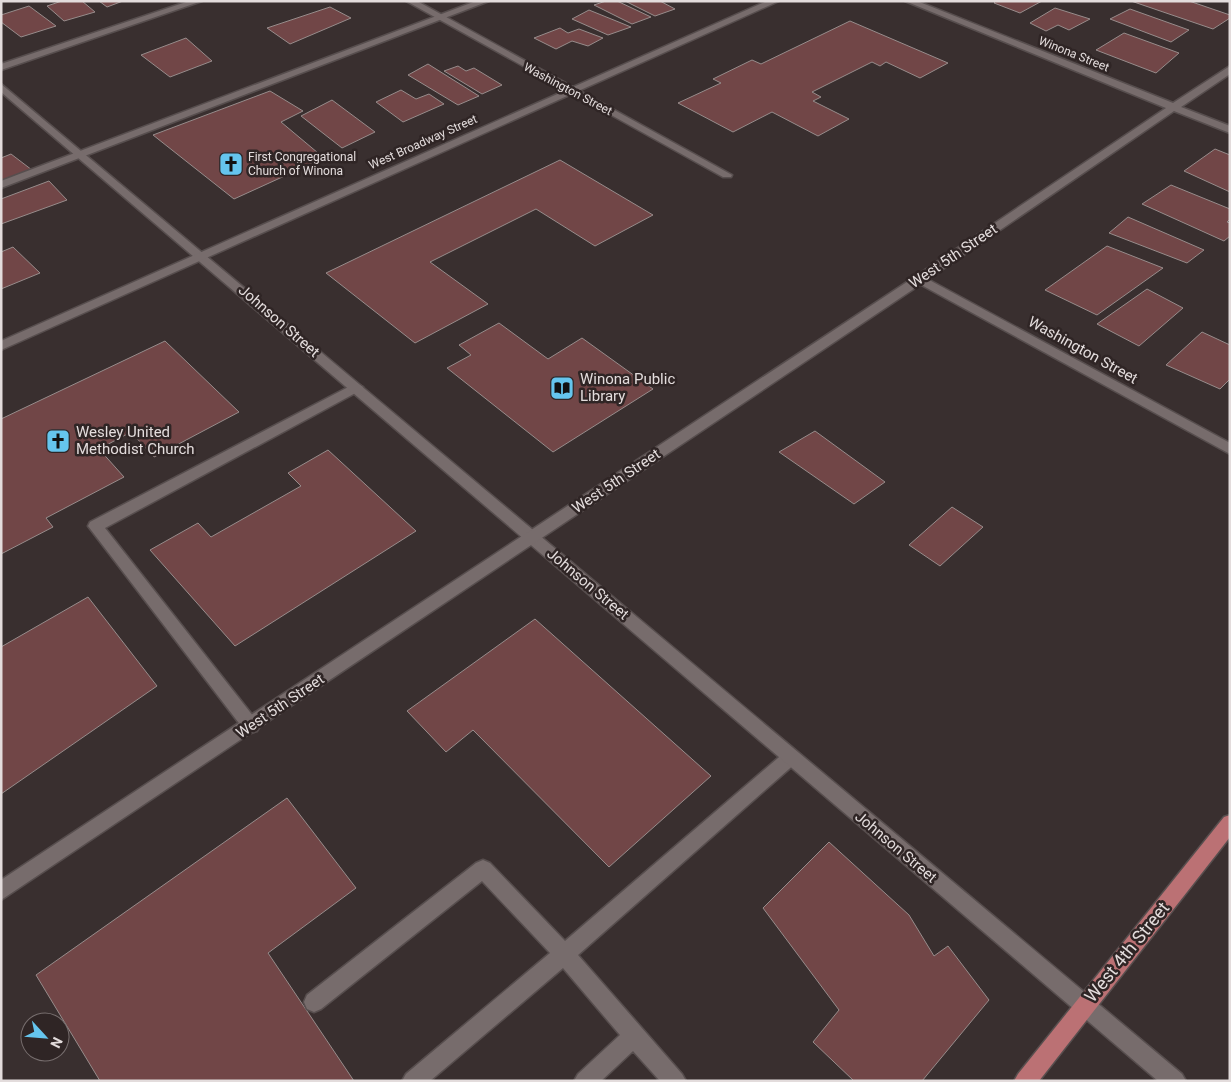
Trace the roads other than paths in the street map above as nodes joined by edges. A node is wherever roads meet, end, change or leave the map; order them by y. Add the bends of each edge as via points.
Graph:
1 (198, 1) edge
2 (410, 1) edge
3 (485, 1) edge
4 (775, 1) edge
5 (909, 1) edge
6 (439, 18) junction
7 (1, 67) edge
8 (1229, 71) edge
9 (1, 87) edge
10 (572, 91) junction
11 (1174, 107) junction
12 (1230, 130) edge
13 (80, 154) junction
14 (727, 174) dead end
15 (1, 185) edge
16 (200, 256) junction
17 (920, 279) junction
18 (1, 346) edge
19 (356, 387) junction
20 (1230, 449) edge
21 (532, 538) junction
22 (251, 726) junction
23 (791, 757) junction
24 (1230, 823) edge
25 (1, 891) edge
26 (564, 954) junction
27 (314, 1002) dead end
28 (1085, 1004) junction
29 (634, 1036) junction
30 (413, 1081) edge
31 (584, 1081) edge
32 (675, 1081) edge
33 (1024, 1081) edge
34 (1174, 1081) edge

1 - 7 street
2 - 6 street, Washington Street
3 - 6 street
4 - 10 street, West Broadway Street
5 - 11 street, Winona Street
6 - 10 street, Washington Street
6 - 13 street
8 - 11 street, West 5th Street
9 - 13 street, Johnson Street
10 - 14 street, Washington Street
10 - 16 street, West Broadway Street
11 - 12 street, Winona Street
11 - 17 street, West 5th Street
13 - 15 street
13 - 16 street, Johnson Street
16 - 18 street, West Broadway Street
16 - 19 street, Johnson Street
17 - 20 street, Washington Street
17 - 21 street, West 5th Street
19 - 21 street, Johnson Street
19 - 22 street via 95,526
21 - 22 street, West 5th Street
21 - 23 street, Johnson Street
22 - 25 street, West 5th Street
23 - 26 street
23 - 28 street, Johnson Street
24 - 28 main road, West 4th Street
26 - 27 street via 482,869
26 - 29 street
26 - 30 street
28 - 33 main road, West 4th Street
28 - 34 street, Johnson Street
29 - 31 street
29 - 32 street

